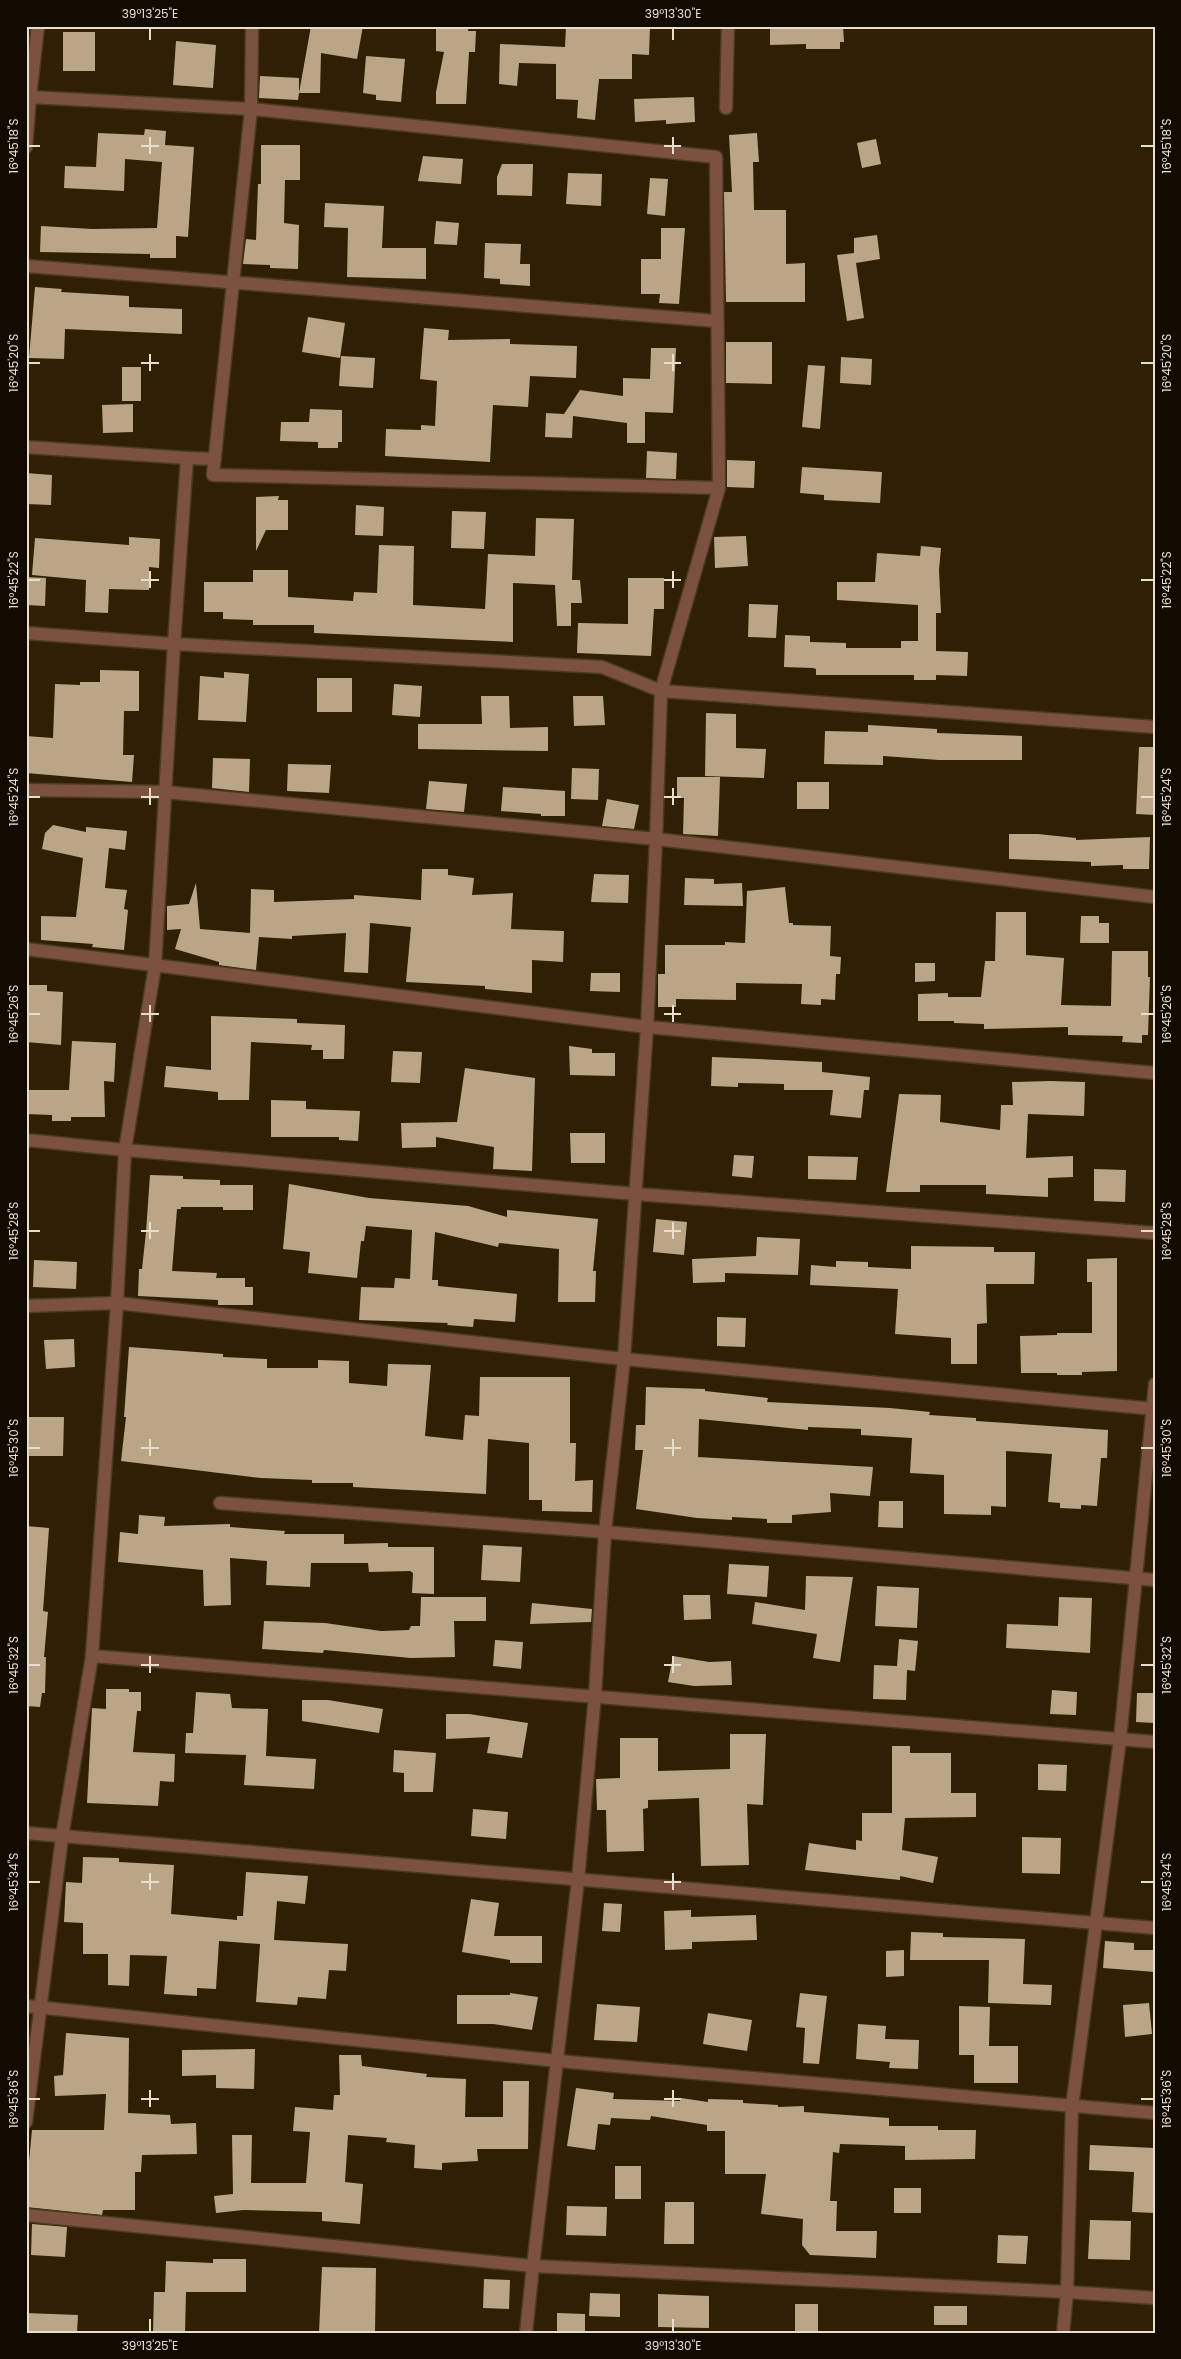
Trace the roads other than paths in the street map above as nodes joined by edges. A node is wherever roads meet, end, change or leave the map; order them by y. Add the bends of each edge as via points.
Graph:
1 (38, 26) edge
2 (252, 26) edge
3 (728, 26) edge
4 (28, 97) edge
5 (726, 108) dead end
6 (251, 109) junction
7 (26, 147) edge
8 (26, 266) edge
9 (234, 282) junction
10 (717, 321) junction
11 (26, 447) edge
12 (187, 458) junction
13 (215, 459) junction
14 (719, 488) junction
15 (26, 633) edge
16 (174, 644) junction
17 (661, 691) junction
18 (1155, 726) edge
19 (26, 790) edge
20 (165, 792) junction
21 (656, 839) junction
22 (1155, 897) edge
23 (26, 949) edge
24 (155, 966) junction
25 (647, 1027) junction
26 (1155, 1073) edge
27 (26, 1140) edge
28 (125, 1150) junction
29 (636, 1194) junction
30 (1155, 1233) edge
31 (117, 1303) junction
32 (26, 1306) edge
33 (624, 1359) junction
34 (1155, 1384) edge
35 (1154, 1409) edge
36 (220, 1503) dead end
37 (605, 1532) junction
38 (1135, 1578) junction
39 (1155, 1580) edge
40 (92, 1656) junction
41 (595, 1695) junction
42 (1120, 1739) junction
43 (1155, 1742) edge
44 (26, 1833) edge
45 (62, 1837) junction
46 (578, 1880) junction
47 (1096, 1923) junction
48 (1155, 1928) edge
49 (26, 2006) edge
50 (40, 2007) junction
51 (558, 2061) junction
52 (1072, 2107) junction
53 (1155, 2113) edge
54 (26, 2122) edge
55 (26, 2215) edge
56 (533, 2266) junction
57 (1067, 2292) junction
58 (1155, 2298) edge
59 (526, 2333) edge
60 (1063, 2333) edge

1 - 4 street
2 - 6 street
3 - 5 street
4 - 6 street
4 - 7 street
6 - 9 street
6 - 10 street via 716,157
8 - 9 street
9 - 10 street
9 - 13 street
10 - 14 street
11 - 12 street
12 - 13 street
12 - 16 street
13 - 14 street via 213,475
14 - 17 street
15 - 16 street
16 - 17 street via 602,667
16 - 20 street
17 - 18 street
17 - 21 street
19 - 20 street
20 - 21 street
20 - 24 street
21 - 22 street
21 - 25 street
23 - 24 street
24 - 25 street
24 - 28 street
25 - 26 street
25 - 29 street
27 - 28 street
28 - 29 street
28 - 31 street
29 - 30 street
29 - 33 street
31 - 32 street
31 - 33 street
31 - 40 street
33 - 35 street
33 - 37 street
34 - 35 street
35 - 38 street
36 - 37 street
37 - 38 street
37 - 41 street
38 - 39 street
38 - 42 street
40 - 41 street
40 - 45 street
41 - 42 street
41 - 46 street
42 - 43 street
42 - 47 street
44 - 45 street
45 - 46 street
45 - 50 street
46 - 47 street
46 - 51 street
47 - 48 street
47 - 52 street
49 - 50 street
50 - 51 street
50 - 54 street
51 - 52 street
51 - 56 street
52 - 53 street
52 - 57 street
55 - 56 street
56 - 57 street
56 - 59 street
57 - 58 street
57 - 60 street

